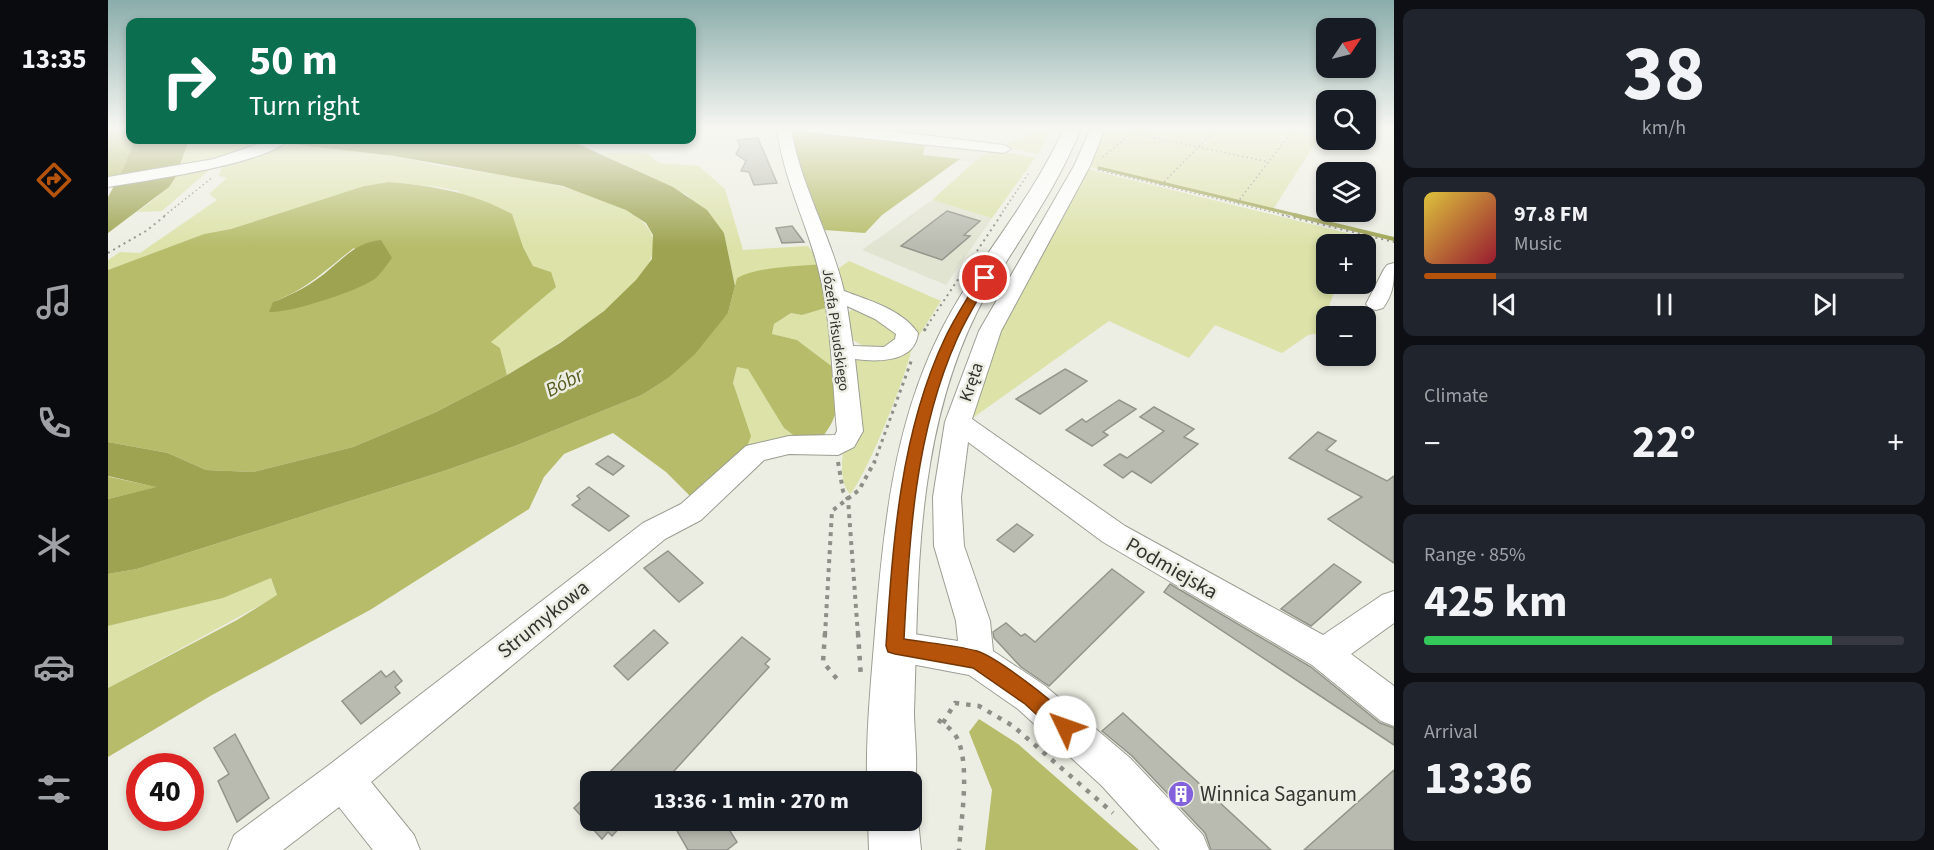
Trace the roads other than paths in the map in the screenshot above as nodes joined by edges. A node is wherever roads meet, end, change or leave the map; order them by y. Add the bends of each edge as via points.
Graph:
1 (198, 168) edge
2 (793, 168) edge
3 (1054, 168) edge
4 (1086, 168) edge
5 (108, 182) edge
6 (1394, 269) edge
7 (833, 294) junction
8 (1376, 303) dead end
9 (842, 351) junction
10 (958, 422) junction
11 (844, 438) joint
12 (1394, 605) edge
13 (895, 646) junction
14 (1324, 654) junction
15 (977, 660) junction
16 (1394, 708) edge
17 (891, 771) edge
18 (343, 779) junction
19 (894, 831) edge
20 (249, 850) edge
21 (399, 850) edge
22 (895, 850) edge
23 (1188, 850) edge

1 - 5 street
2 - 7 street, Józefa Piłsudskiego via 828,268
3 - 13 main road via 951,338 931,393 913,464 901,539
4 - 10 street, Kręta via 990,331
6 - 8 street
7 - 9 street, Józefa Piłsudskiego
7 - 9 street via 888,318 907,333 906,341 894,352
9 - 11 street, Józefa Piłsudskiego
10 - 14 street, Podmiejska via 1114,534
10 - 15 street, Kręta via 947,497 949,546 972,621
11 - 18 street, Strumykowa via 755,453 691,512 654,531
12 - 14 street
13 - 15 street
13 - 17 main road
14 - 16 street, Podmiejska
15 - 23 street via 1031,697 1116,772
18 - 20 street, Strumykowa
18 - 21 street
19 - 22 main road

